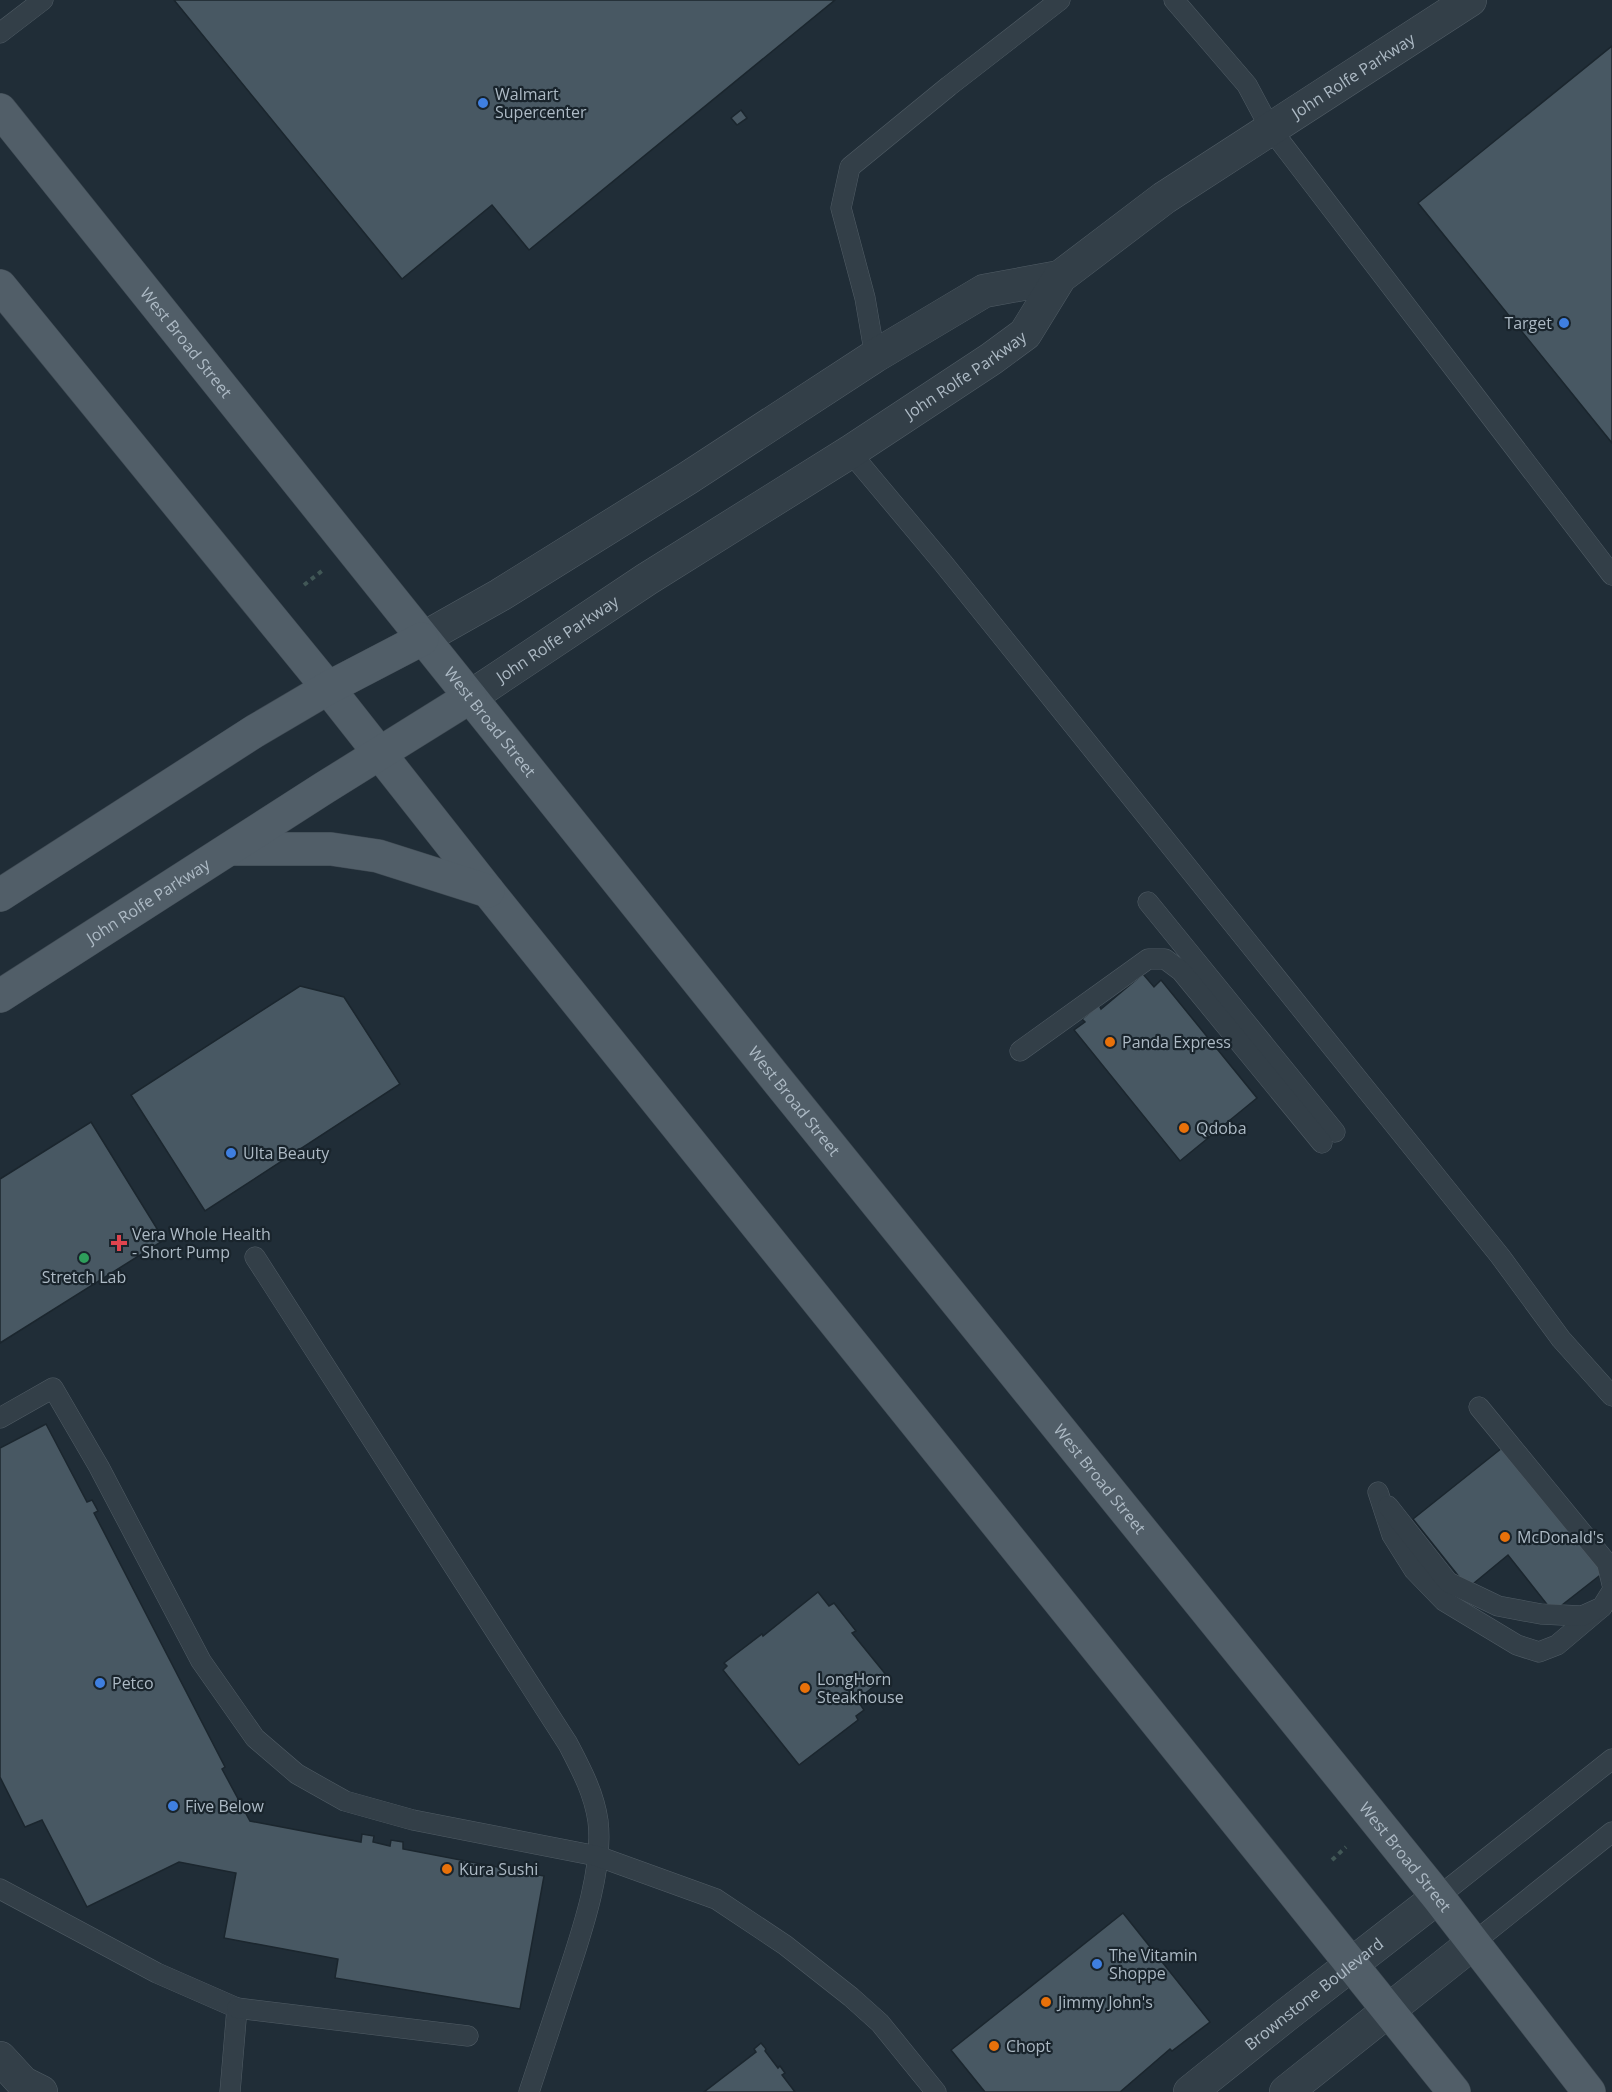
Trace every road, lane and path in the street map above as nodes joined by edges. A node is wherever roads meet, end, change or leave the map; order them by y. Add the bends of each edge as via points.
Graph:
1 (43, 0) edge
2 (1060, 0) edge
3 (1174, 0) edge
4 (1470, 0) edge
5 (0, 33) edge
6 (0, 110) edge
7 (1270, 128) junction
8 (1060, 277) junction
9 (0, 286) edge
10 (875, 356) junction
11 (850, 452) junction
12 (323, 570) dead end
13 (1612, 575) edge
14 (304, 585) dead end
15 (422, 639) junction
16 (328, 688) junction
17 (470, 697) junction
18 (380, 753) junction
19 (230, 849) junction
20 (488, 891) junction
21 (0, 895) edge
22 (1148, 902) dead end
23 (0, 996) edge
24 (1020, 1051) dead end
25 (255, 1257) dead end
26 (1612, 1396) edge
27 (1479, 1407) dead end
28 (0, 1418) edge
29 (1612, 1584) edge
30 (1607, 1599) edge
31 (1612, 1758) edge
32 (1612, 1832) edge
33 (1346, 1847) dead end
34 (597, 1856) junction
35 (1332, 1860) dead end
36 (0, 1889) edge
37 (1438, 1897) junction
38 (1473, 1943) junction
39 (1352, 1964) junction
40 (237, 2008) junction
41 (1389, 2011) junction
42 (468, 2036) dead end
43 (0, 2058) edge
44 (41, 2092) edge
45 (230, 2092) edge
46 (529, 2092) edge
47 (936, 2092) edge
48 (1190, 2092) edge
49 (1286, 2092) edge
50 (1454, 2092) edge
51 (1589, 2092) edge

1 - 5 lane
2 - 10 lane via 850,167 841,208 865,298
3 - 7 lane via 1247,85
4 - 7 street, John Rolfe Parkway
6 - 15 main road, West Broad Street
7 - 8 street, John Rolfe Parkway via 1164,198
7 - 13 lane
8 - 10 street, John Rolfe Parkway via 984,291
8 - 11 street, John Rolfe Parkway via 1025,334
9 - 16 main road
10 - 15 street, John Rolfe Parkway via 688,478
11 - 17 street, John Rolfe Parkway via 647,579
11 - 26 lane via 1500,1256 1561,1339
12 - 14 path
15 - 16 main road, John Rolfe Parkway
15 - 17 main road, West Broad Street
16 - 18 main road
16 - 21 main road, John Rolfe Parkway
17 - 18 main road, John Rolfe Parkway
17 - 37 main road, West Broad Street
18 - 19 main road, John Rolfe Parkway
18 - 20 main road
19 - 20 main road via 321,848 378,856
19 - 23 main road, John Rolfe Parkway
20 - 39 main road
22 - 24 lane via 1328,1138 1181,971 1165,960 1148,959
25 - 34 lane via 568,1744 588,1784 598,1822
27 - 29 lane via 1607,1563
28 - 34 lane via 53,1388 201,1661 255,1738 297,1774 345,1801 413,1820
30 - 30 lane via 1581,1616 1498,1606 1448,1582 1378,1492 1392,1535 1414,1570 1444,1601 1517,1645 1539,1652 1557,1645
31 - 37 lane
32 - 38 lane
33 - 35 path
34 - 46 lane via 578,1942
34 - 47 lane via 716,1899 785,1945 880,2024
36 - 40 lane via 157,1973
37 - 38 main road, West Broad Street
37 - 39 street, Brownstone Boulevard
38 - 41 street
38 - 51 main road, West Broad Street
39 - 41 main road
39 - 48 street, Brownstone Boulevard
40 - 42 lane
40 - 45 lane
41 - 49 street
41 - 50 main road
43 - 44 street via 23,2083

